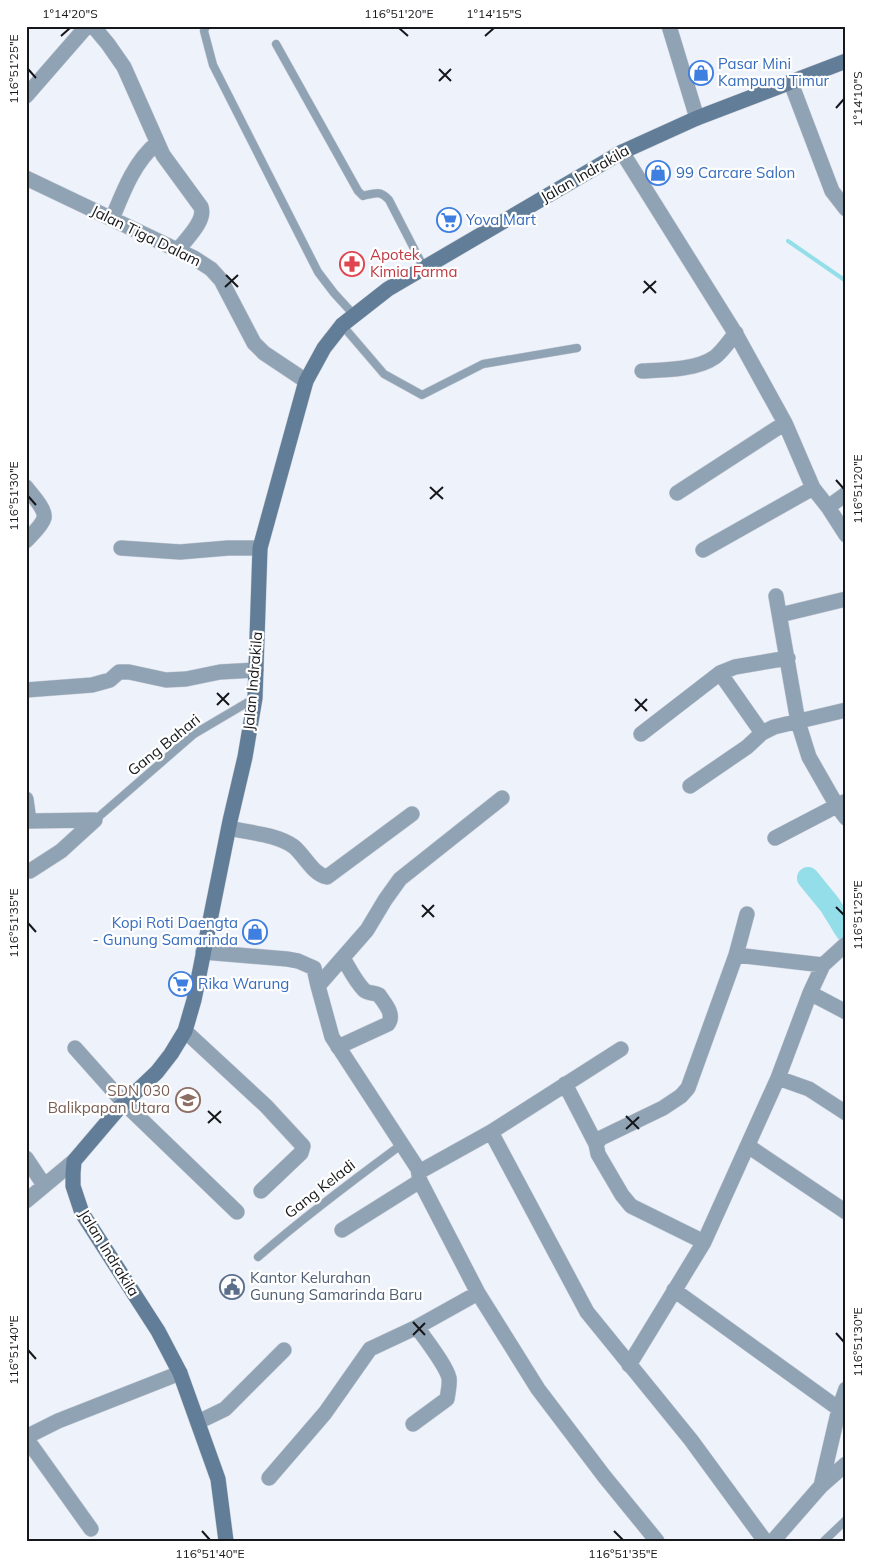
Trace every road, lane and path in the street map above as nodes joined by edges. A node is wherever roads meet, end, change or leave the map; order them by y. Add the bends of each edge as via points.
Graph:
1 (88, 26) edge
2 (206, 26) edge
3 (669, 26) edge
4 (276, 44) dead end
5 (846, 61) edge
6 (791, 83) junction
7 (26, 96) edge
8 (697, 118) junction
9 (157, 143) junction
10 (622, 152) junction
11 (29, 183) edge
12 (846, 209) edge
13 (112, 219) junction
14 (178, 250) junction
15 (424, 268) junction
16 (354, 316) junction
17 (342, 325) junction
18 (736, 333) junction
19 (577, 348) dead end
20 (642, 371) dead end
21 (306, 381) junction
22 (785, 423) junction
23 (26, 487) edge
24 (813, 488) junction
25 (677, 494) dead end
26 (846, 494) edge
27 (828, 507) junction
28 (845, 532) edge
29 (26, 541) edge
30 (121, 548) dead end
31 (260, 548) junction
32 (703, 550) dead end
33 (776, 596) dead end
34 (846, 599) edge
35 (780, 615) junction
36 (788, 658) junction
37 (256, 670) junction
38 (720, 673) junction
39 (26, 690) edge
40 (254, 698) junction
41 (846, 710) edge
42 (798, 722) junction
43 (762, 733) junction
44 (641, 734) dead end
45 (690, 786) dead end
46 (502, 798) dead end
47 (26, 800) edge
48 (843, 808) edge
49 (412, 814) dead end
50 (95, 820) junction
51 (229, 828) junction
52 (775, 838) dead end
53 (30, 871) dead end
54 (747, 914) dead end
55 (844, 946) edge
56 (203, 952) junction
57 (736, 955) junction
58 (343, 958) junction
59 (823, 965) junction
60 (318, 986) junction
61 (810, 994) junction
62 (846, 1012) edge
63 (185, 1031) junction
64 (338, 1047) junction
65 (75, 1048) dead end
66 (621, 1049) dead end
67 (778, 1078) junction
68 (565, 1084) junction
69 (124, 1103) junction
70 (846, 1113) edge
71 (491, 1132) junction
72 (596, 1144) junction
73 (401, 1145) junction
74 (748, 1146) junction
75 (26, 1158) edge
76 (74, 1161) junction
77 (420, 1176) junction
78 (44, 1185) junction
79 (261, 1191) dead end
80 (26, 1201) edge
81 (237, 1212) dead end
82 (846, 1212) edge
83 (342, 1230) dead end
84 (704, 1242) junction
85 (258, 1257) dead end
86 (674, 1290) junction
87 (478, 1293) junction
88 (417, 1327) junction
89 (284, 1350) dead end
90 (629, 1365) junction
91 (180, 1373) junction
92 (846, 1389) edge
93 (839, 1409) junction
94 (198, 1422) junction
95 (413, 1424) dead end
96 (26, 1438) edge
97 (846, 1464) edge
98 (269, 1478) dead end
99 (821, 1486) junction
100 (846, 1520) edge
101 (91, 1529) dead end
102 (226, 1541) edge
103 (657, 1541) edge
104 (765, 1541) edge
105 (772, 1541) edge
106 (824, 1541) edge

1 - 7 street
1 - 9 street via 108,44 124,67
2 - 16 lane via 204,32 213,65 244,128 318,272
3 - 8 street
4 - 15 lane via 358,191 364,196 382,193 390,200
5 - 6 street, Jalan Indrakila
6 - 8 street, Jalan Indrakila
6 - 12 street via 832,191
8 - 10 street, Jalan Indrakila
9 - 13 street via 130,176
9 - 14 street via 203,213
10 - 15 street, Jalan Indrakila
10 - 18 street
11 - 13 street, Jalan Tiga Dalam
13 - 14 street, Jalan Tiga Dalam
14 - 21 street, Jalan Tiga Dalam via 211,269 221,280 254,343
15 - 16 street, Jalan Indrakila
16 - 17 street, Jalan Indrakila
17 - 19 lane via 384,374 422,395 483,364
17 - 21 street, Jalan Indrakila via 324,348
18 - 20 street via 715,357 706,361 670,370
18 - 22 street
21 - 31 street, Jalan Indrakila
22 - 24 street
22 - 25 street
23 - 29 street via 42,509 44,520
24 - 27 street
24 - 32 street
26 - 27 street
27 - 28 street
30 - 31 street via 180,552
31 - 37 street, Jalan Indrakila
33 - 35 street
34 - 35 street
35 - 36 street
36 - 38 street
36 - 42 street
37 - 39 street via 166,680 118,672 110,680 92,686
37 - 40 street, Jalan Indrakila
38 - 43 street
38 - 44 street
40 - 50 lane, Gang Bahari via 194,734
40 - 51 street, Jalan Indrakila
41 - 42 street
42 - 43 street
42 - 48 street via 809,757
43 - 45 street
46 - 58 street via 400,879 367,930
47 - 50 street via 29,821
48 - 52 street
49 - 51 street via 327,877 319,874 288,843 272,836
50 - 53 street via 61,852
51 - 56 street, Jalan Indrakila
54 - 57 street
55 - 59 street
56 - 60 street via 298,961 314,968
56 - 63 street, Jalan Indrakila
57 - 59 street
57 - 72 street via 688,1088 663,1108 601,1138
58 - 60 street
58 - 64 street via 363,989 379,996 391,1017 388,1024
59 - 61 street
60 - 64 street via 332,1037
61 - 62 street
61 - 67 street
63 - 69 street, Jalan Indrakila via 157,1072
63 - 79 street via 266,1106 303,1146 301,1153
64 - 73 street
65 - 69 street
66 - 68 street
67 - 70 street via 809,1089
67 - 74 street
68 - 71 street
68 - 72 street
69 - 76 street, Jalan Indrakila
69 - 81 street
71 - 77 street
71 - 90 street via 587,1312
72 - 84 street via 598,1154 631,1206
73 - 77 street
73 - 85 lane, Gang Keladi
74 - 82 street
74 - 84 street
75 - 78 street
76 - 78 street
76 - 91 street, Jalan Indrakila via 73,1186 82,1213 158,1331
77 - 83 street
77 - 87 street
78 - 80 street
84 - 86 street
86 - 90 street
86 - 93 street
87 - 88 street
87 - 103 street via 538,1389
88 - 95 street via 444,1368 449,1384 447,1398
88 - 98 street via 370,1349 325,1413
89 - 94 street via 225,1409
90 - 104 street via 691,1440
91 - 94 street, Jalan Indrakila
91 - 96 street
92 - 93 street
93 - 99 street
94 - 102 street, Jalan Indrakila via 218,1479
96 - 101 street
97 - 99 street
99 - 105 street
100 - 106 lane

